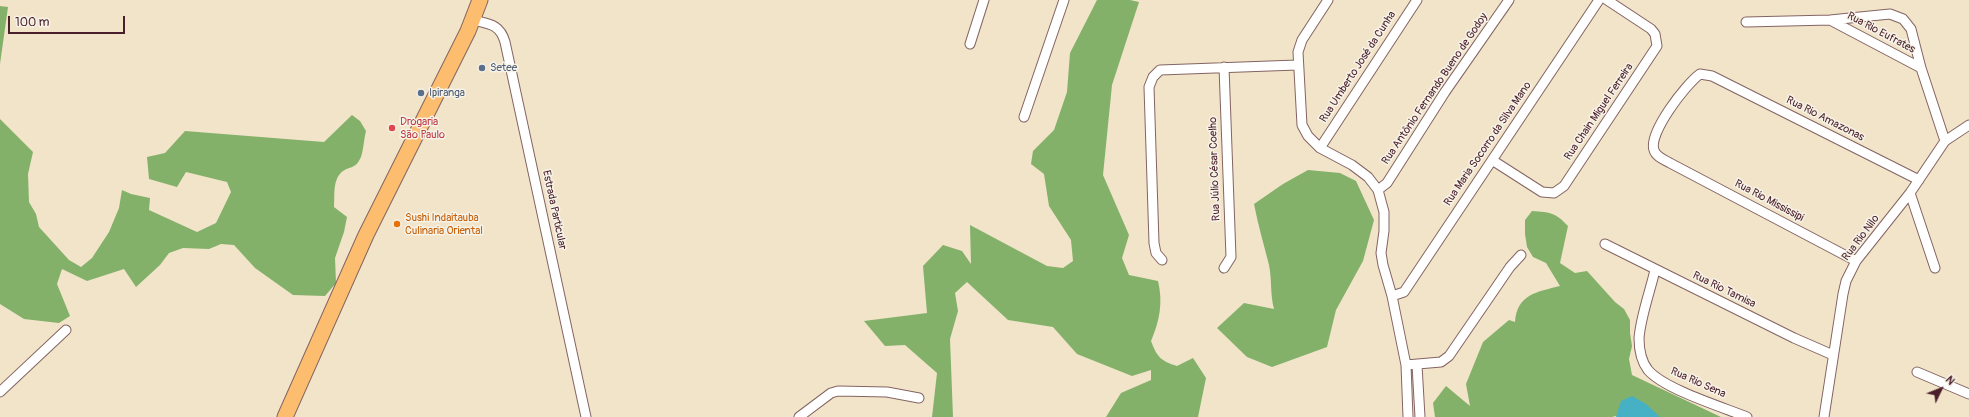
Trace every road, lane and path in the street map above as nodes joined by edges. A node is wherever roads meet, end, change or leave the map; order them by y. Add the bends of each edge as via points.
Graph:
1 (984, 0) edge
2 (1064, 0) edge
3 (1328, 0) edge
4 (1417, 0) edge
5 (1509, 0) edge
6 (1599, 0) edge
7 (1607, 0) edge
8 (481, 11) edge
9 (1830, 20) junction
10 (1746, 22) dead end
11 (970, 44) dead end
12 (1298, 65) junction
13 (1224, 67) junction
14 (1921, 68) junction
15 (1024, 117) dead end
16 (1969, 125) edge
17 (1945, 141) junction
18 (1320, 148) junction
19 (1492, 160) junction
20 (1670, 163) joint
21 (1919, 180) junction
22 (1378, 190) junction
23 (1910, 193) junction
24 (1605, 244) dead end
25 (1521, 255) dead end
26 (1162, 260) dead end
27 (1856, 261) junction
28 (1224, 268) dead end
29 (1935, 268) dead end
30 (1655, 270) junction
31 (1392, 296) junction
32 (66, 330) dead end
33 (1833, 355) junction
34 (1406, 365) junction
35 (1417, 365) junction
36 (1917, 372) dead end
37 (0, 392) edge
38 (1969, 394) edge
39 (919, 398) dead end
40 (284, 417) edge
41 (295, 417) edge
42 (586, 417) edge
43 (799, 417) edge
44 (1408, 417) edge
45 (1420, 417) edge
46 (1747, 417) edge
47 (1824, 417) edge

1 - 11 street
2 - 15 street
3 - 12 street via 1300,45
4 - 18 street, Rua Umberto José da Cunha
5 - 22 street, Rua Antônio Fernando Bueno de Godoy via 1445,92 1387,183
6 - 19 street, Rua Maria Socorro da Silva Mano
7 - 19 street, Rua Chain Miguel Ferreira via 1651,29 1657,39 1655,52 1564,186 1554,193 1542,192
8 - 40 main road via 366,236
8 - 41 main road via 374,237
8 - 42 street, Estrada Particular via 488,23 499,29 505,42
9 - 10 street, Rua Rio Eufrates
9 - 14 street, Rua Rio Eufrates
9 - 14 street, Rua Rio Eufrates via 1890,14 1903,18 1911,29
12 - 13 street
12 - 18 street via 1303,129
13 - 26 street via 1160,70 1153,77 1149,87 1154,243 1156,253
13 - 28 street, Rua Júlio César Coelho via 1231,257
14 - 17 street, Rua Rio Eufrates
16 - 17 street, Rua Rio Nilo
17 - 21 street, Rua Rio Nilo
18 - 22 street via 1358,169
19 - 31 street, Rua Maria Socorro da Silva Mano via 1404,292
20 - 21 street, Rua Rio Amazonas via 1654,152 1655,134 1692,80 1700,74 1705,74 1720,79
20 - 27 street, Rua Rio Mississipi
21 - 23 street, Rua Rio Nilo
22 - 31 street via 1384,212 1382,259
23 - 27 street, Rua Rio Nilo
23 - 29 street
24 - 30 street, Rua Rio Tamisa
25 - 35 street via 1510,267 1450,356 1441,362
27 - 33 street, Rua Rio Nilo via 1846,281
30 - 33 street, Rua Rio Tamisa
30 - 46 street, Rua Rio Sena via 1639,338 1640,353 1645,365 1656,377 1675,387
31 - 34 street
32 - 37 street
33 - 47 street, Rua Rio Nilo
34 - 35 street
34 - 44 street
35 - 45 street
36 - 38 street
39 - 43 street via 887,392 838,391

